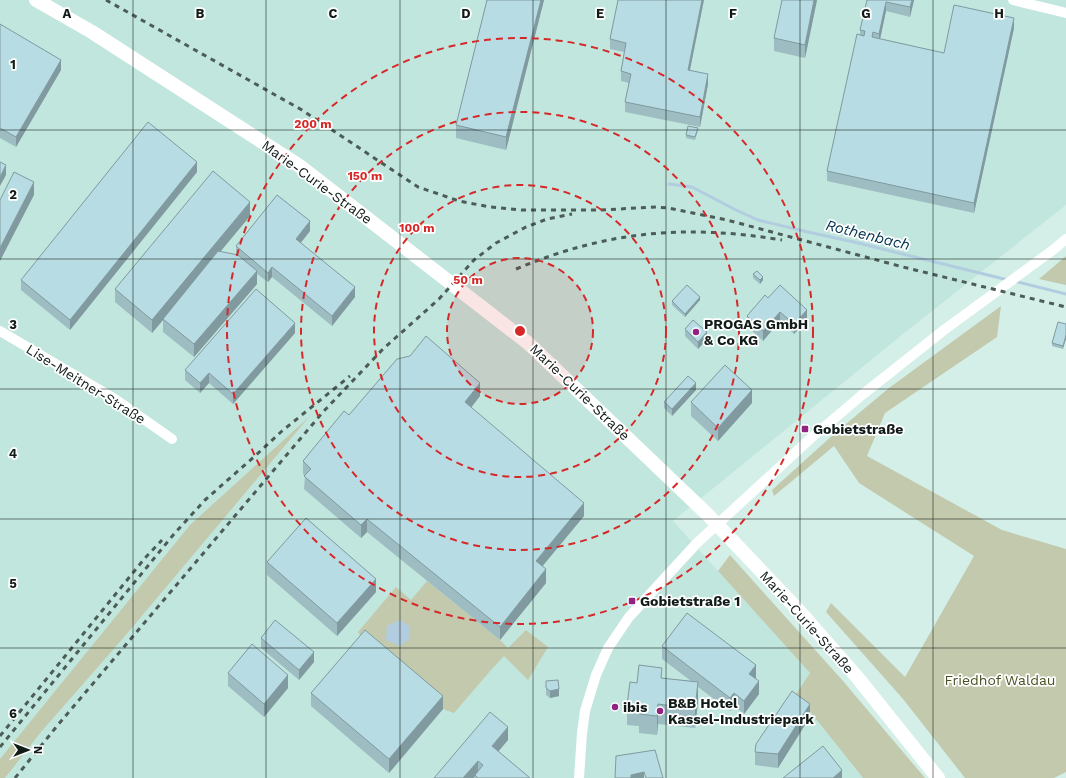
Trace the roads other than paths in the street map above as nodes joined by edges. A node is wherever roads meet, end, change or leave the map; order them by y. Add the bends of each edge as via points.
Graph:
1 (36, 0) edge
2 (1013, 0) edge
3 (1066, 13) edge
4 (1066, 239) edge
5 (0, 331) edge
6 (172, 439) dead end
7 (717, 525) junction
8 (579, 778) edge
9 (938, 778) edge

1 - 7 main road, Marie-Curie-Straße via 92,32 301,167 528,343
2 - 3 street
4 - 7 street via 862,395
5 - 6 street, Lise-Meitner-Straße via 115,399
7 - 8 street via 629,617 608,648 596,675 585,711
7 - 9 main road, Marie-Curie-Straße via 802,614

